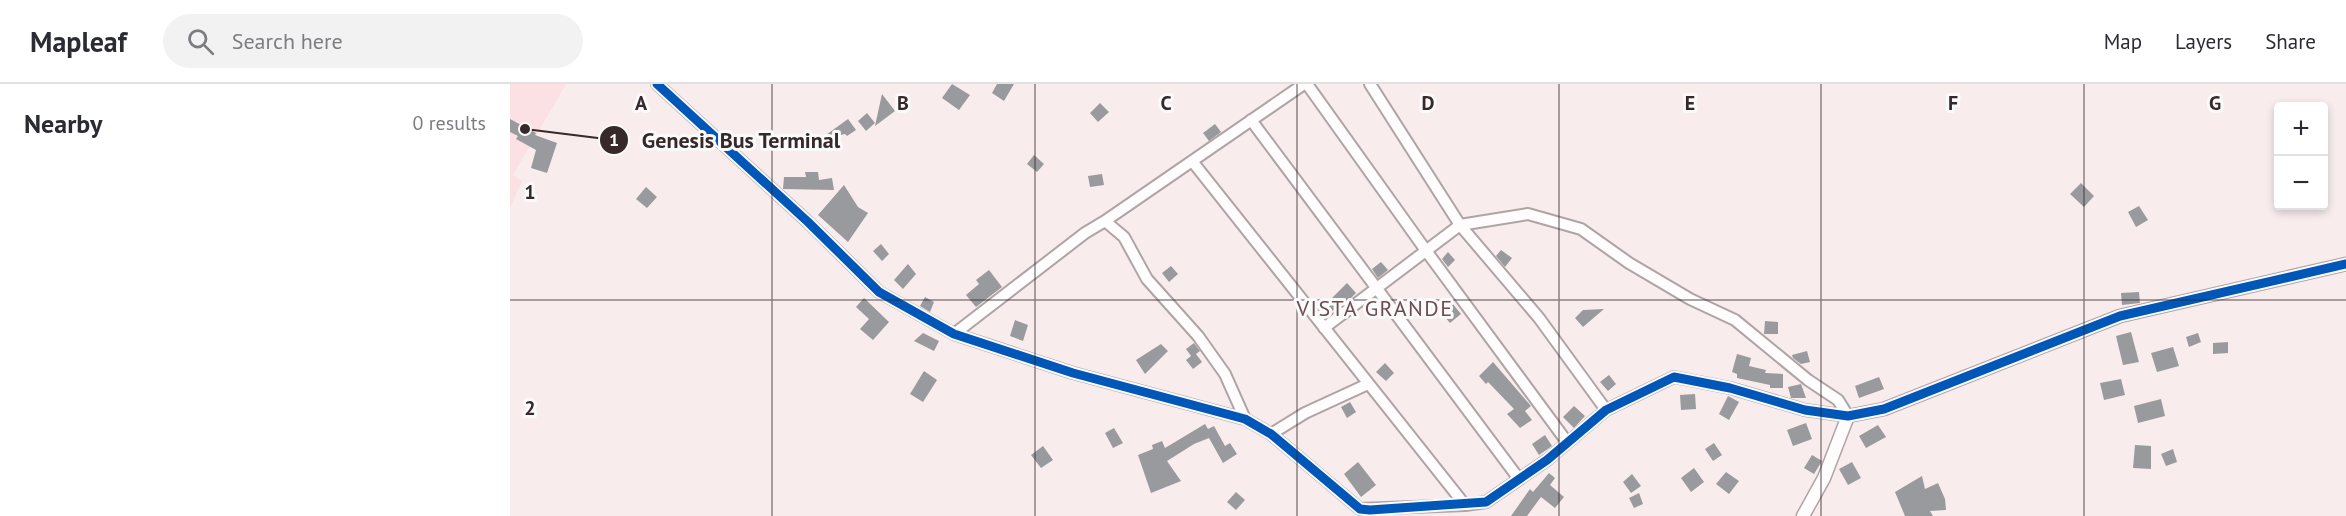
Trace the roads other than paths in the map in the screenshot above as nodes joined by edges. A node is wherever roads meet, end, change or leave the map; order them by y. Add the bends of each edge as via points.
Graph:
1 (657, 84) edge
2 (1306, 84) edge
3 (1370, 84) edge
4 (1251, 120) junction
5 (1192, 161) junction
6 (1105, 221) junction
7 (1460, 225) junction
8 (1426, 252) junction
9 (2346, 264) edge
10 (1376, 290) junction
11 (1324, 328) junction
12 (954, 334) junction
13 (1368, 384) junction
14 (1606, 410) junction
15 (1848, 416) junction
16 (1245, 419) junction
17 (1271, 434) junction
18 (1567, 442) junction
19 (1519, 479) junction
20 (1465, 506) junction
21 (1803, 516) edge

1 - 12 street via 879,292
2 - 4 street
2 - 8 street
3 - 7 street
4 - 5 street
4 - 10 street
5 - 6 street
5 - 11 street
6 - 12 street
6 - 16 street via 1124,237 1147,279 1198,336 1225,374
7 - 8 street
7 - 14 street via 1539,318
7 - 15 street via 1528,214 1581,229 1629,263 1735,320 1838,400
8 - 10 street
8 - 18 street
9 - 15 street via 2120,316 1884,408
10 - 11 street
10 - 19 street
11 - 13 street
12 - 16 street via 1073,373
13 - 17 street via 1305,413
13 - 20 street
14 - 15 street via 1674,377 1730,388 1805,410
14 - 18 street
15 - 21 street via 1824,478
16 - 17 street
17 - 20 street via 1360,508
18 - 19 street
19 - 20 street via 1486,502

